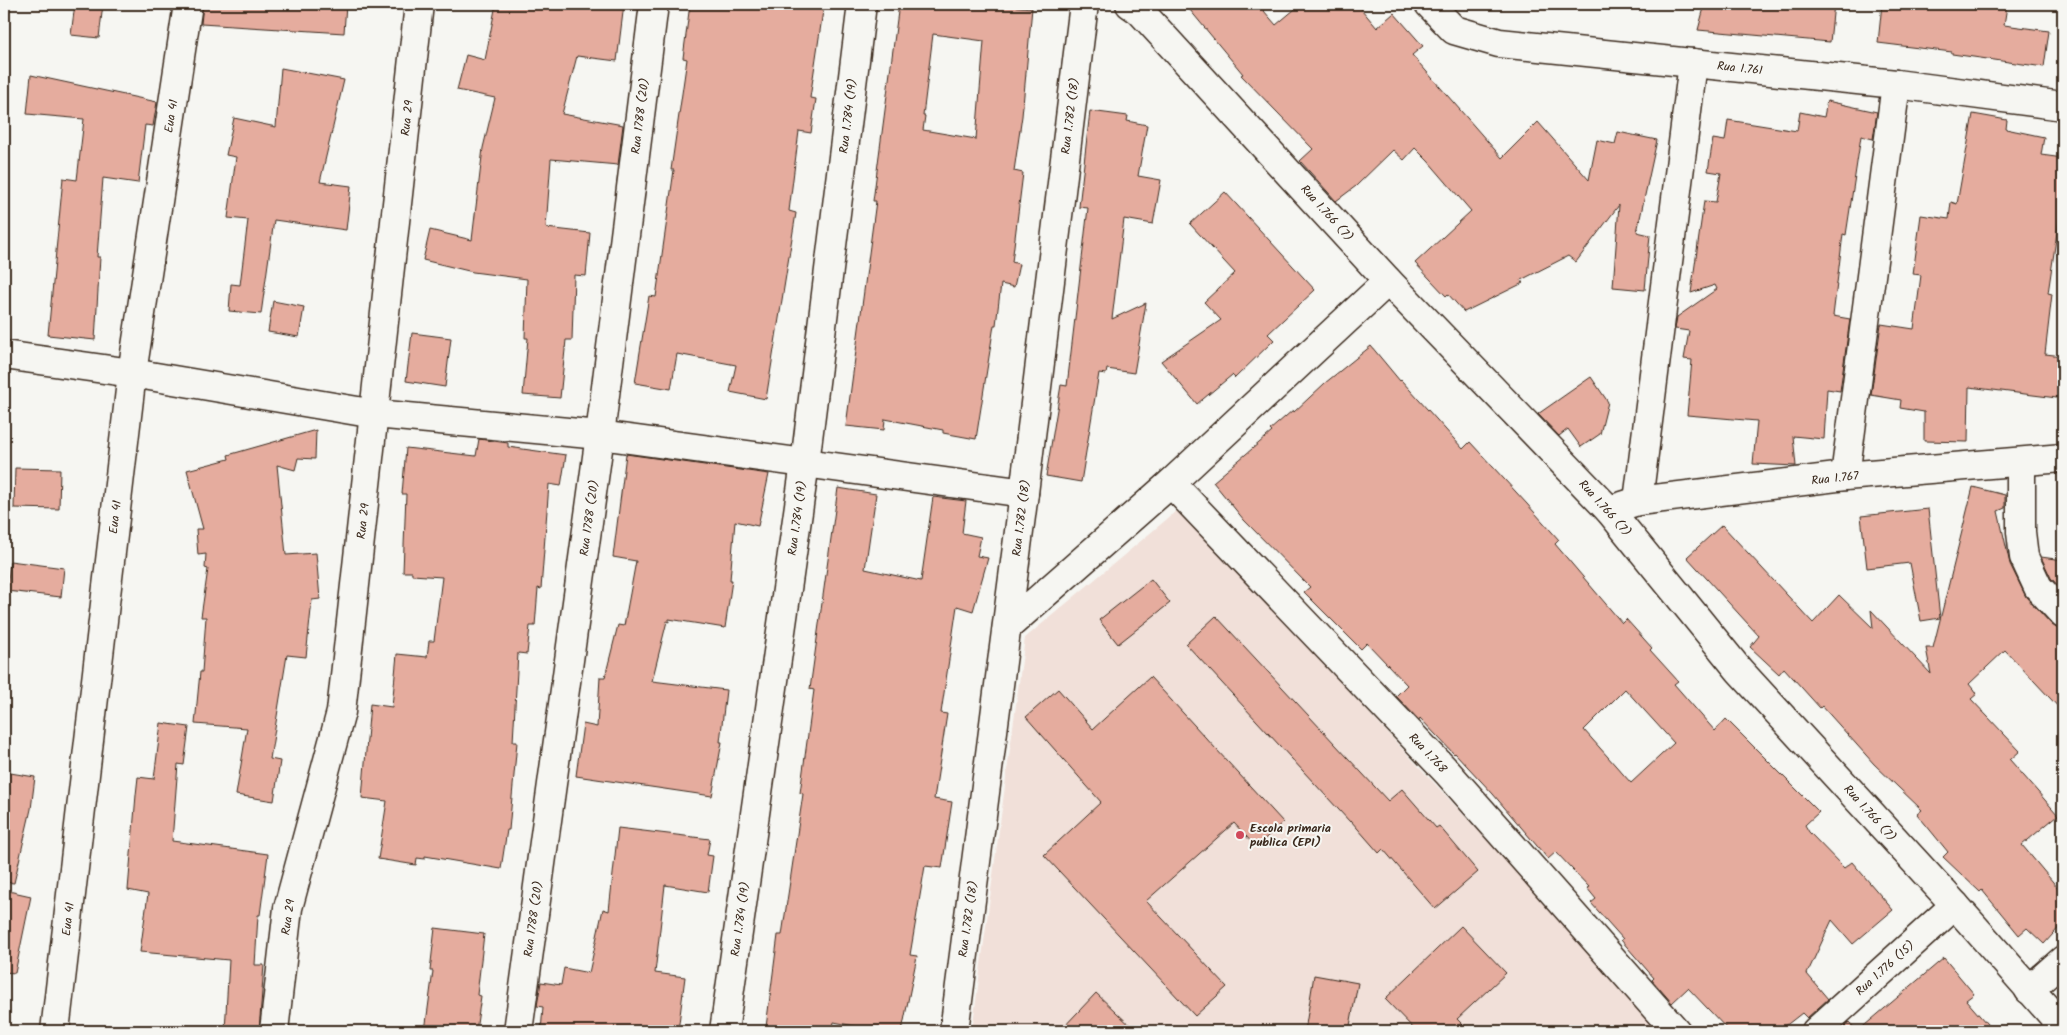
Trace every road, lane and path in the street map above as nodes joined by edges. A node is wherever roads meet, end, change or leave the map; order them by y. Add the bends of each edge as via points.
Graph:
1 (188, 4) edge
2 (419, 4) edge
3 (654, 4) edge
4 (862, 4) edge
5 (1084, 4) edge
6 (1130, 4) edge
7 (1429, 4) edge
8 (1693, 63) junction
9 (1896, 84) junction
10 (2063, 106) edge
11 (1388, 281) junction
12 (4, 355) edge
13 (132, 373) junction
14 (376, 414) junction
15 (600, 435) junction
16 (2063, 458) edge
17 (2021, 462) junction
18 (805, 464) junction
19 (1845, 476) junction
20 (1171, 483) junction
21 (1024, 494) junction
22 (1638, 501) junction
23 (1610, 510) junction
24 (2063, 614) edge
25 (1007, 627) junction
26 (1955, 905) junction
27 (2063, 960) edge
28 (2029, 990) junction
29 (2063, 1027) edge
30 (55, 1031) edge
31 (274, 1031) edge
32 (518, 1031) edge
33 (724, 1031) edge
34 (954, 1031) edge
35 (1676, 1031) edge
36 (1816, 1031) edge

1 - 13 street, Eua 41
2 - 14 street, Rua 29
3 - 15 street, Rua 1788 (20)
4 - 18 street, Rua 1.784 (19)
5 - 21 street, Rua 1.782 (18)
6 - 11 street, Rua 1.766 (7) via 1200,74
7 - 8 street, Rua 1.761 via 1454,30 1499,43
8 - 9 street, Rua 1.761
8 - 22 street
9 - 10 street, Rua 1.761
9 - 19 street
11 - 20 street
11 - 23 street, Rua 1.766 (7)
12 - 13 street
13 - 14 street
13 - 30 street, Eua 41
14 - 15 street
14 - 31 street, Rua 29 via 341,712 288,908
15 - 18 street
15 - 32 street, Rua 1788 (20)
16 - 17 street, Rua 1.767
17 - 19 street, Rua 1.767
17 - 24 street via 2024,557 2038,587
18 - 21 street
18 - 33 street, Rua 1.784 (19)
19 - 22 street, Rua 1.767
20 - 25 street
20 - 35 street, Rua 1.768 via 1447,772
21 - 25 street, Rua 1.782 (18)
22 - 23 street, Rua 1.767
23 - 26 street, Rua 1.766 (7) via 1739,670
25 - 34 street, Rua 1.782 (18)
26 - 28 street, Rua 1.766 (7)
26 - 36 street, Rua 1.776 (15)
27 - 28 street
28 - 29 street, Rua 1.766 (7)

